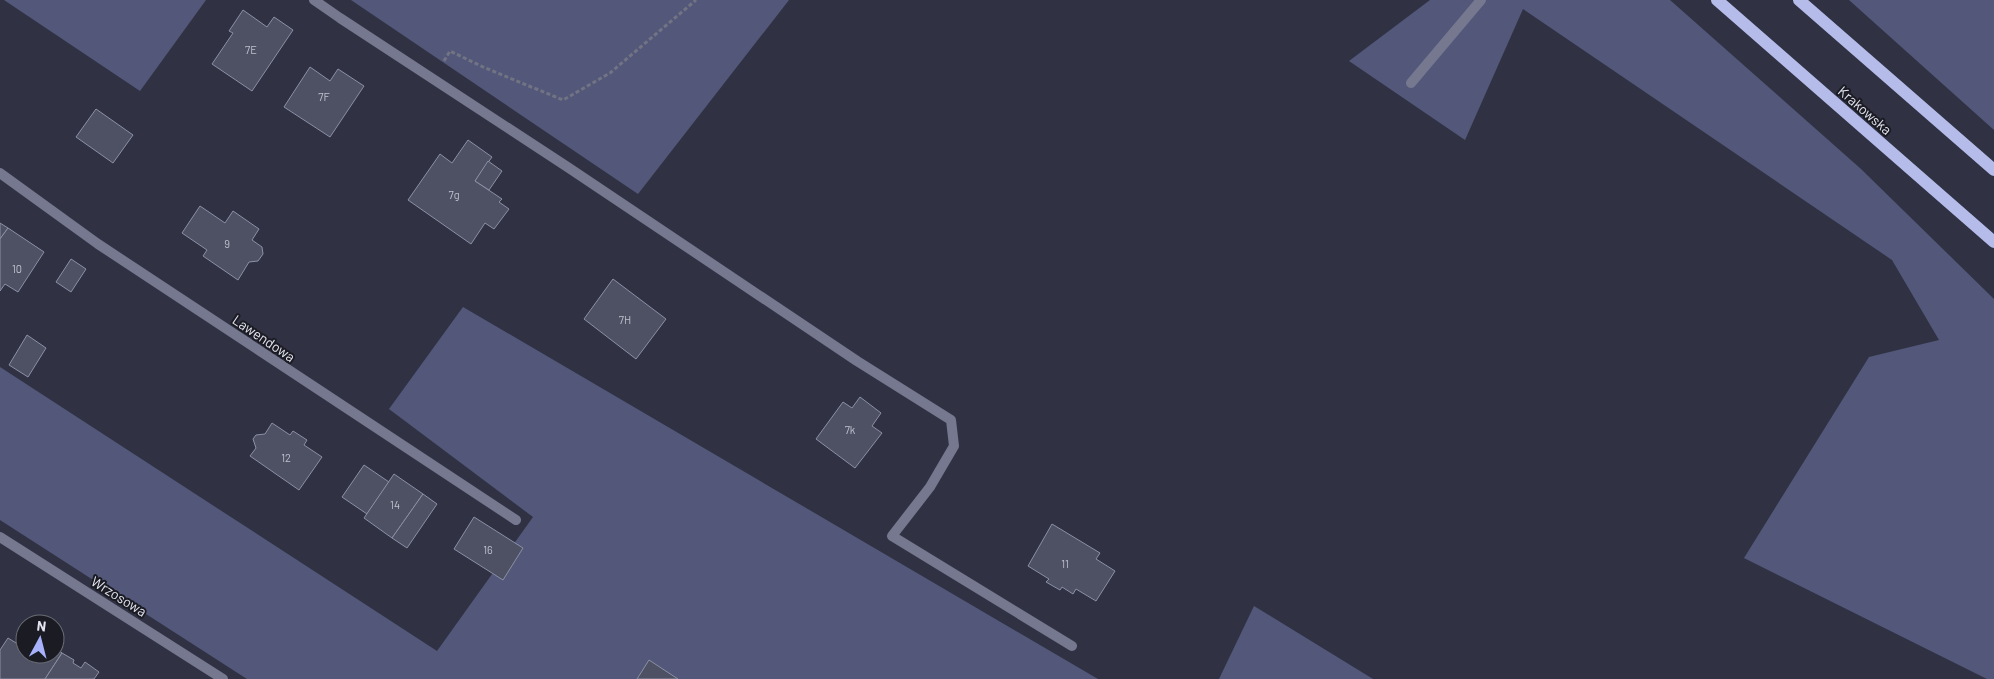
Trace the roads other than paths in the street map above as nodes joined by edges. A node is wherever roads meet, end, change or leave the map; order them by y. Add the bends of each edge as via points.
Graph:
1 (314, 0) edge
2 (1481, 0) edge
3 (1717, 0) edge
4 (1799, 0) edge
5 (1411, 83) dead end
6 (1994, 170) edge
7 (0, 173) edge
8 (1994, 242) edge
9 (516, 520) dead end
10 (0, 537) edge
11 (1072, 646) dead end
12 (223, 679) edge

1 - 11 street via 951,420 954,446 930,487 892,536
2 - 5 street
3 - 8 main road, Krakowska
4 - 6 main road
7 - 9 street, Lawendowa via 98,244
10 - 12 street, Wrzosowa

